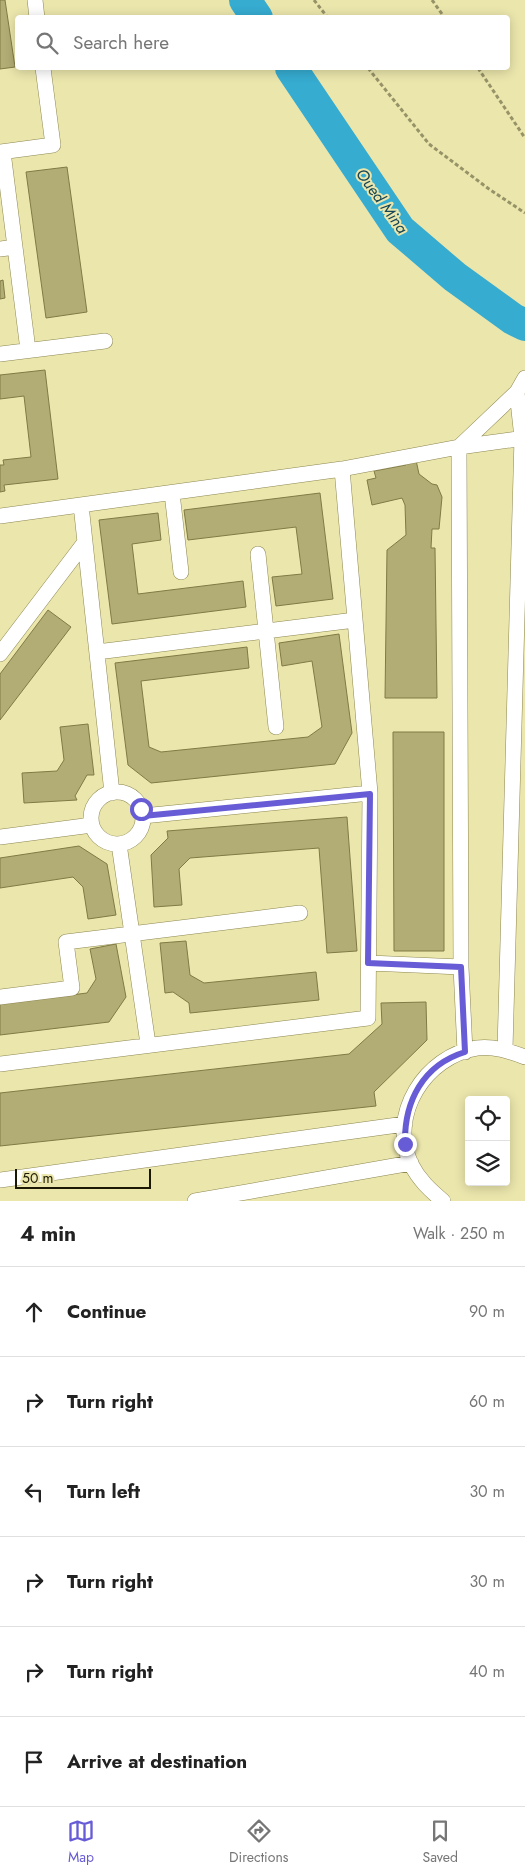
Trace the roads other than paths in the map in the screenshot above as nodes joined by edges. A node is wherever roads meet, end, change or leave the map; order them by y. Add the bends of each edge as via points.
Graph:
1 (35, 0) edge
2 (37, 15) edge
3 (43, 70) edge
4 (1, 152) edge
5 (7, 248) edge
6 (105, 340) dead end
7 (28, 350) junction
8 (0, 354) edge
9 (525, 378) edge
10 (517, 392) junction
11 (524, 438) edge
12 (459, 447) junction
13 (342, 469) junction
14 (172, 493) junction
15 (81, 505) junction
16 (0, 516) edge
17 (85, 542) junction
18 (258, 554) dead end
19 (181, 572) dead end
20 (355, 620) junction
21 (265, 631) junction
22 (97, 652) junction
23 (0, 654) edge
24 (276, 727) dead end
25 (518, 788) edge
26 (112, 793) junction
27 (370, 794) junction
28 (143, 816) junction
29 (92, 826) junction
30 (0, 837) edge
31 (119, 844) junction
32 (300, 913) dead end
33 (132, 934) junction
34 (368, 963) junction
35 (461, 967) junction
36 (0, 997) edge
37 (148, 1044) junction
38 (505, 1049) junction
39 (465, 1052) junction
40 (525, 1057) edge
41 (0, 1064) edge
42 (405, 1124) junction
43 (411, 1164) junction
44 (0, 1180) edge
45 (195, 1201) edge
46 (443, 1201) edge

1 - 2 street
3 - 4 street via 53,145
4 - 5 street
5 - 7 street
6 - 7 street
7 - 8 street
9 - 10 street
10 - 11 street
10 - 12 street
11 - 12 street
11 - 25 street
12 - 13 street
12 - 35 street
13 - 14 street
13 - 20 street
14 - 15 street
14 - 19 street
15 - 16 street
15 - 17 street
17 - 22 street
17 - 23 street
18 - 21 street
20 - 21 street
20 - 27 street
21 - 22 street
21 - 24 street
22 - 26 street
25 - 38 street
26 - 28 street via 132,797 138,802
26 - 29 street via 97,801 93,808
27 - 28 street
27 - 34 street
28 - 31 street via 137,835
29 - 30 street
29 - 31 street via 99,838
31 - 33 street
32 - 33 street
33 - 36 street via 66,942 72,988
33 - 37 street
34 - 35 street
34 - 37 street via 368,1018
35 - 39 street
37 - 41 street
38 - 39 street via 476,1048
38 - 40 street
39 - 42 street via 450,1057 427,1074 412,1097
42 - 43 street via 405,1144
42 - 44 street
43 - 45 street
43 - 46 street via 425,1186

